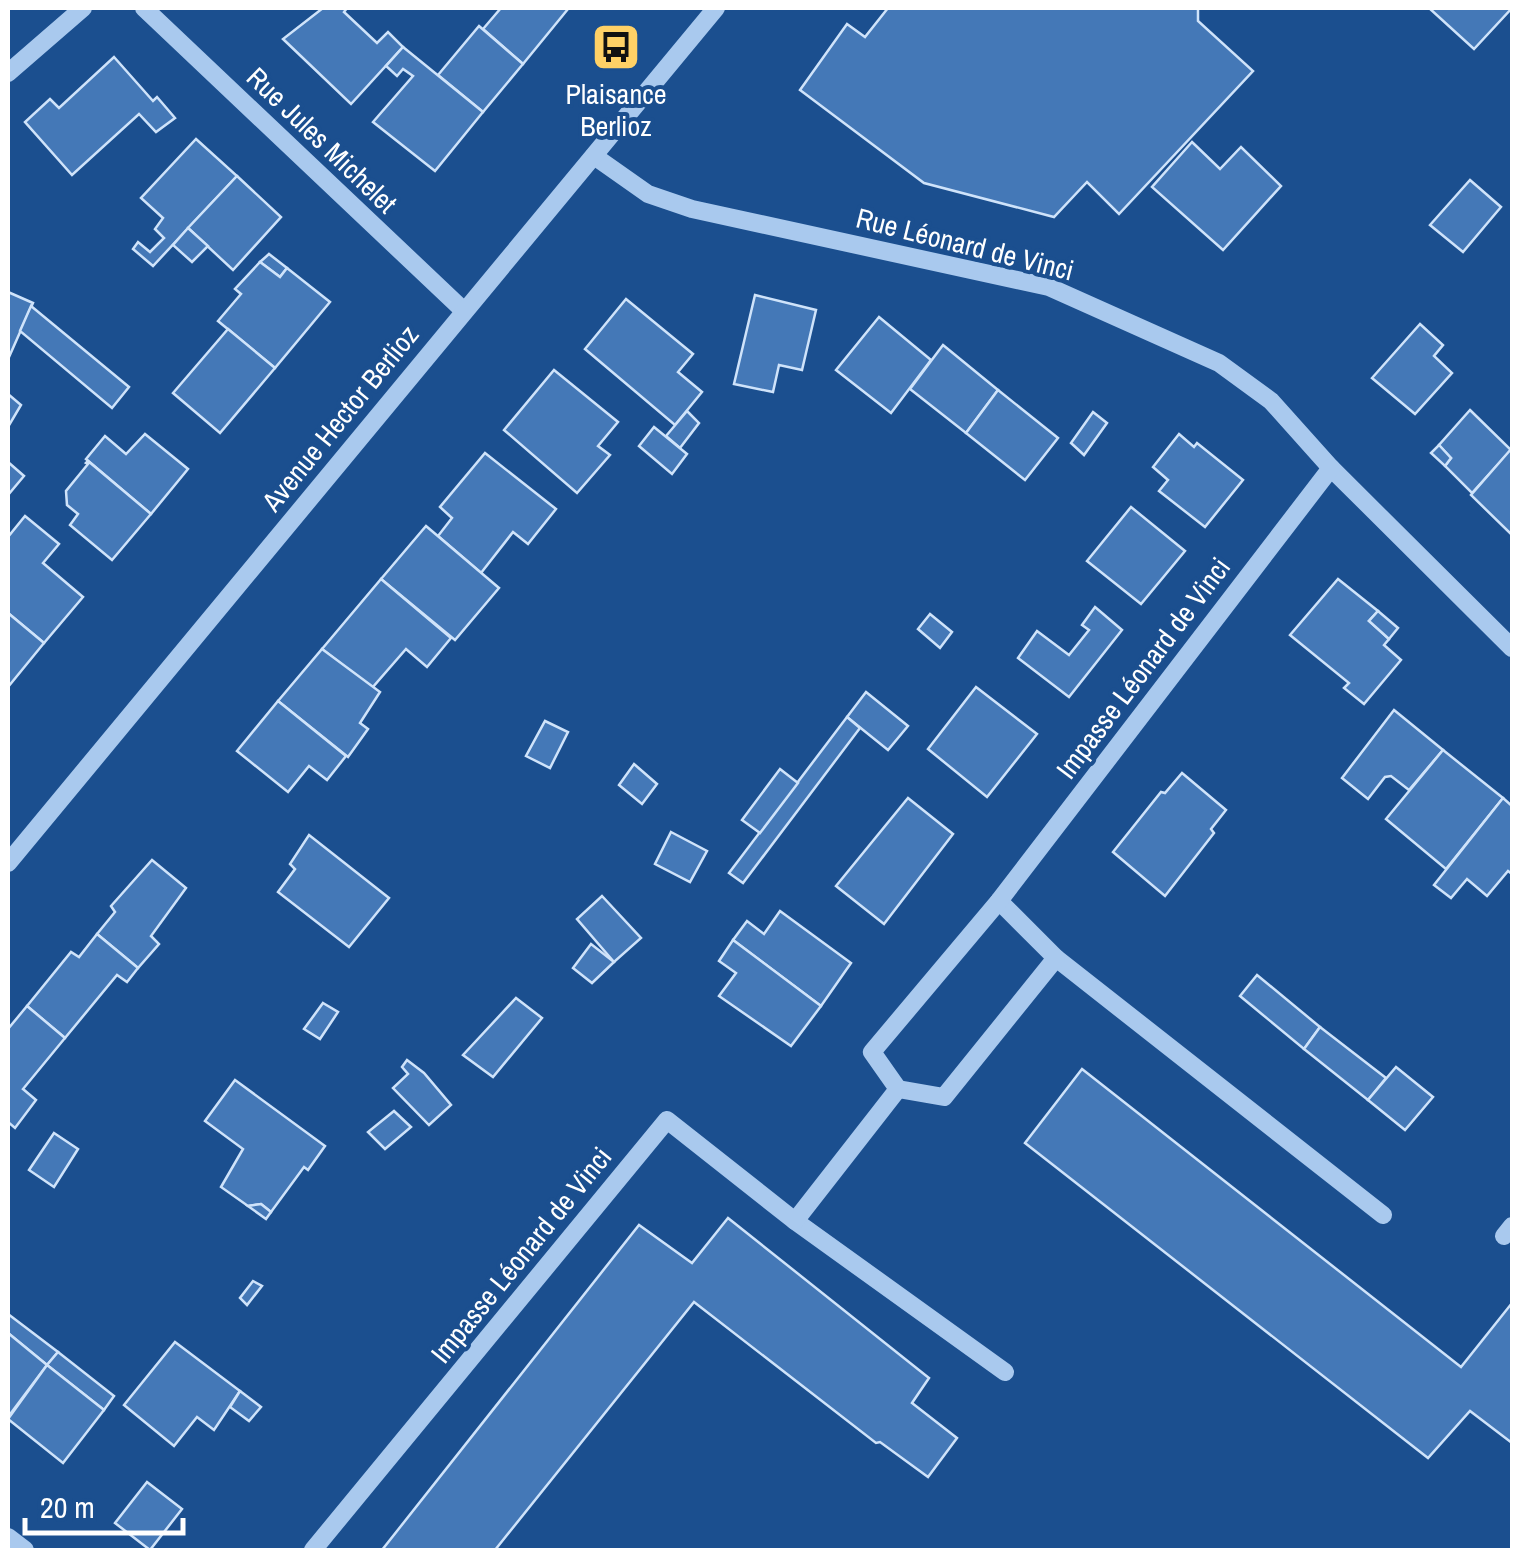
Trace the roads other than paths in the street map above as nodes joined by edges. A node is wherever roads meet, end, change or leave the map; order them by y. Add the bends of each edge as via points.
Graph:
1 (82, 8) edge
2 (144, 8) edge
3 (716, 8) edge
4 (8, 73) edge
5 (594, 156) junction
6 (463, 310) junction
7 (1331, 468) junction
8 (1512, 648) edge
9 (8, 863) edge
10 (999, 901) junction
11 (1056, 958) junction
12 (898, 1088) junction
13 (1382, 1215) dead end
14 (795, 1222) junction
15 (1004, 1372) dead end
16 (8, 1537) edge
17 (25, 1550) edge
18 (313, 1550) edge

1 - 4 street
2 - 6 street, Rue Jules Michelet
3 - 5 street, Avenue Hector Berlioz
5 - 6 street, Avenue Hector Berlioz
5 - 7 street, Rue Léonard de Vinci via 648,194 692,209 1048,287 1219,364 1271,402
6 - 9 street, Avenue Hector Berlioz
7 - 8 street, Rue Léonard de Vinci
7 - 10 street, Impasse Léonard de Vinci
10 - 11 street
10 - 12 street, Impasse Léonard de Vinci via 872,1052
11 - 12 street via 944,1097
11 - 13 street
12 - 14 street
14 - 15 street, Impasse Léonard de Vinci
14 - 18 street, Impasse Léonard de Vinci via 667,1120
16 - 17 street

